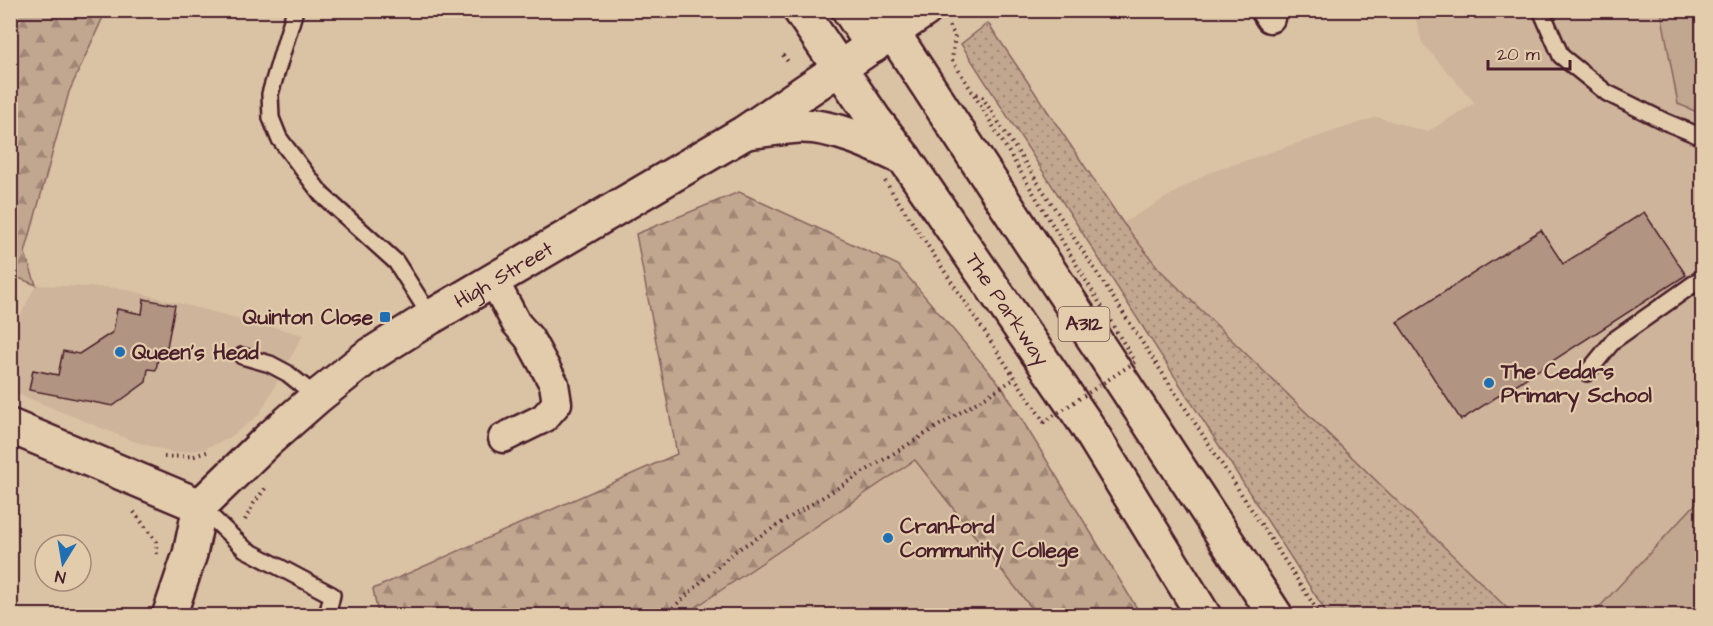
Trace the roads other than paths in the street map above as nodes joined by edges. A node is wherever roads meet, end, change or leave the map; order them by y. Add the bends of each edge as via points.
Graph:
1 (295, 10) edge
2 (800, 10) edge
3 (849, 10) edge
4 (1541, 10) edge
5 (937, 18) edge
6 (881, 29) edge
7 (839, 69) junction
8 (744, 133) junction
9 (1702, 137) edge
10 (895, 170) junction
11 (1702, 278) edge
12 (494, 281) junction
13 (431, 317) junction
14 (242, 356) dead end
15 (1587, 373) dead end
16 (316, 397) junction
17 (10, 426) edge
18 (503, 438) dead end
19 (200, 506) junction
20 (169, 615) edge
21 (327, 615) edge
22 (1204, 615) edge
23 (1276, 615) edge

1 - 13 lane via 270,94 271,118 279,138 322,195 396,262
2 - 7 main road, The Parkway / A312
3 - 6 main road
4 - 9 lane via 1561,56 1607,93
5 - 6 main road, High Street
6 - 7 main road, High Street
6 - 23 main road, A312
7 - 8 main road, High Street
7 - 10 main road, The Parkway / A312
8 - 10 main road via 800,126 821,128 873,143
8 - 12 main road, High Street
10 - 22 main road, The Parkway / A312 via 1086,424
11 - 15 lane via 1614,340
12 - 13 main road, High Street
12 - 18 street via 554,384 557,403 544,418
13 - 16 main road, High Street via 367,357
14 - 16 lane via 287,373
16 - 19 main road, High Street
17 - 19 main road
19 - 20 main road via 190,554
19 - 21 lane via 245,549 332,595

